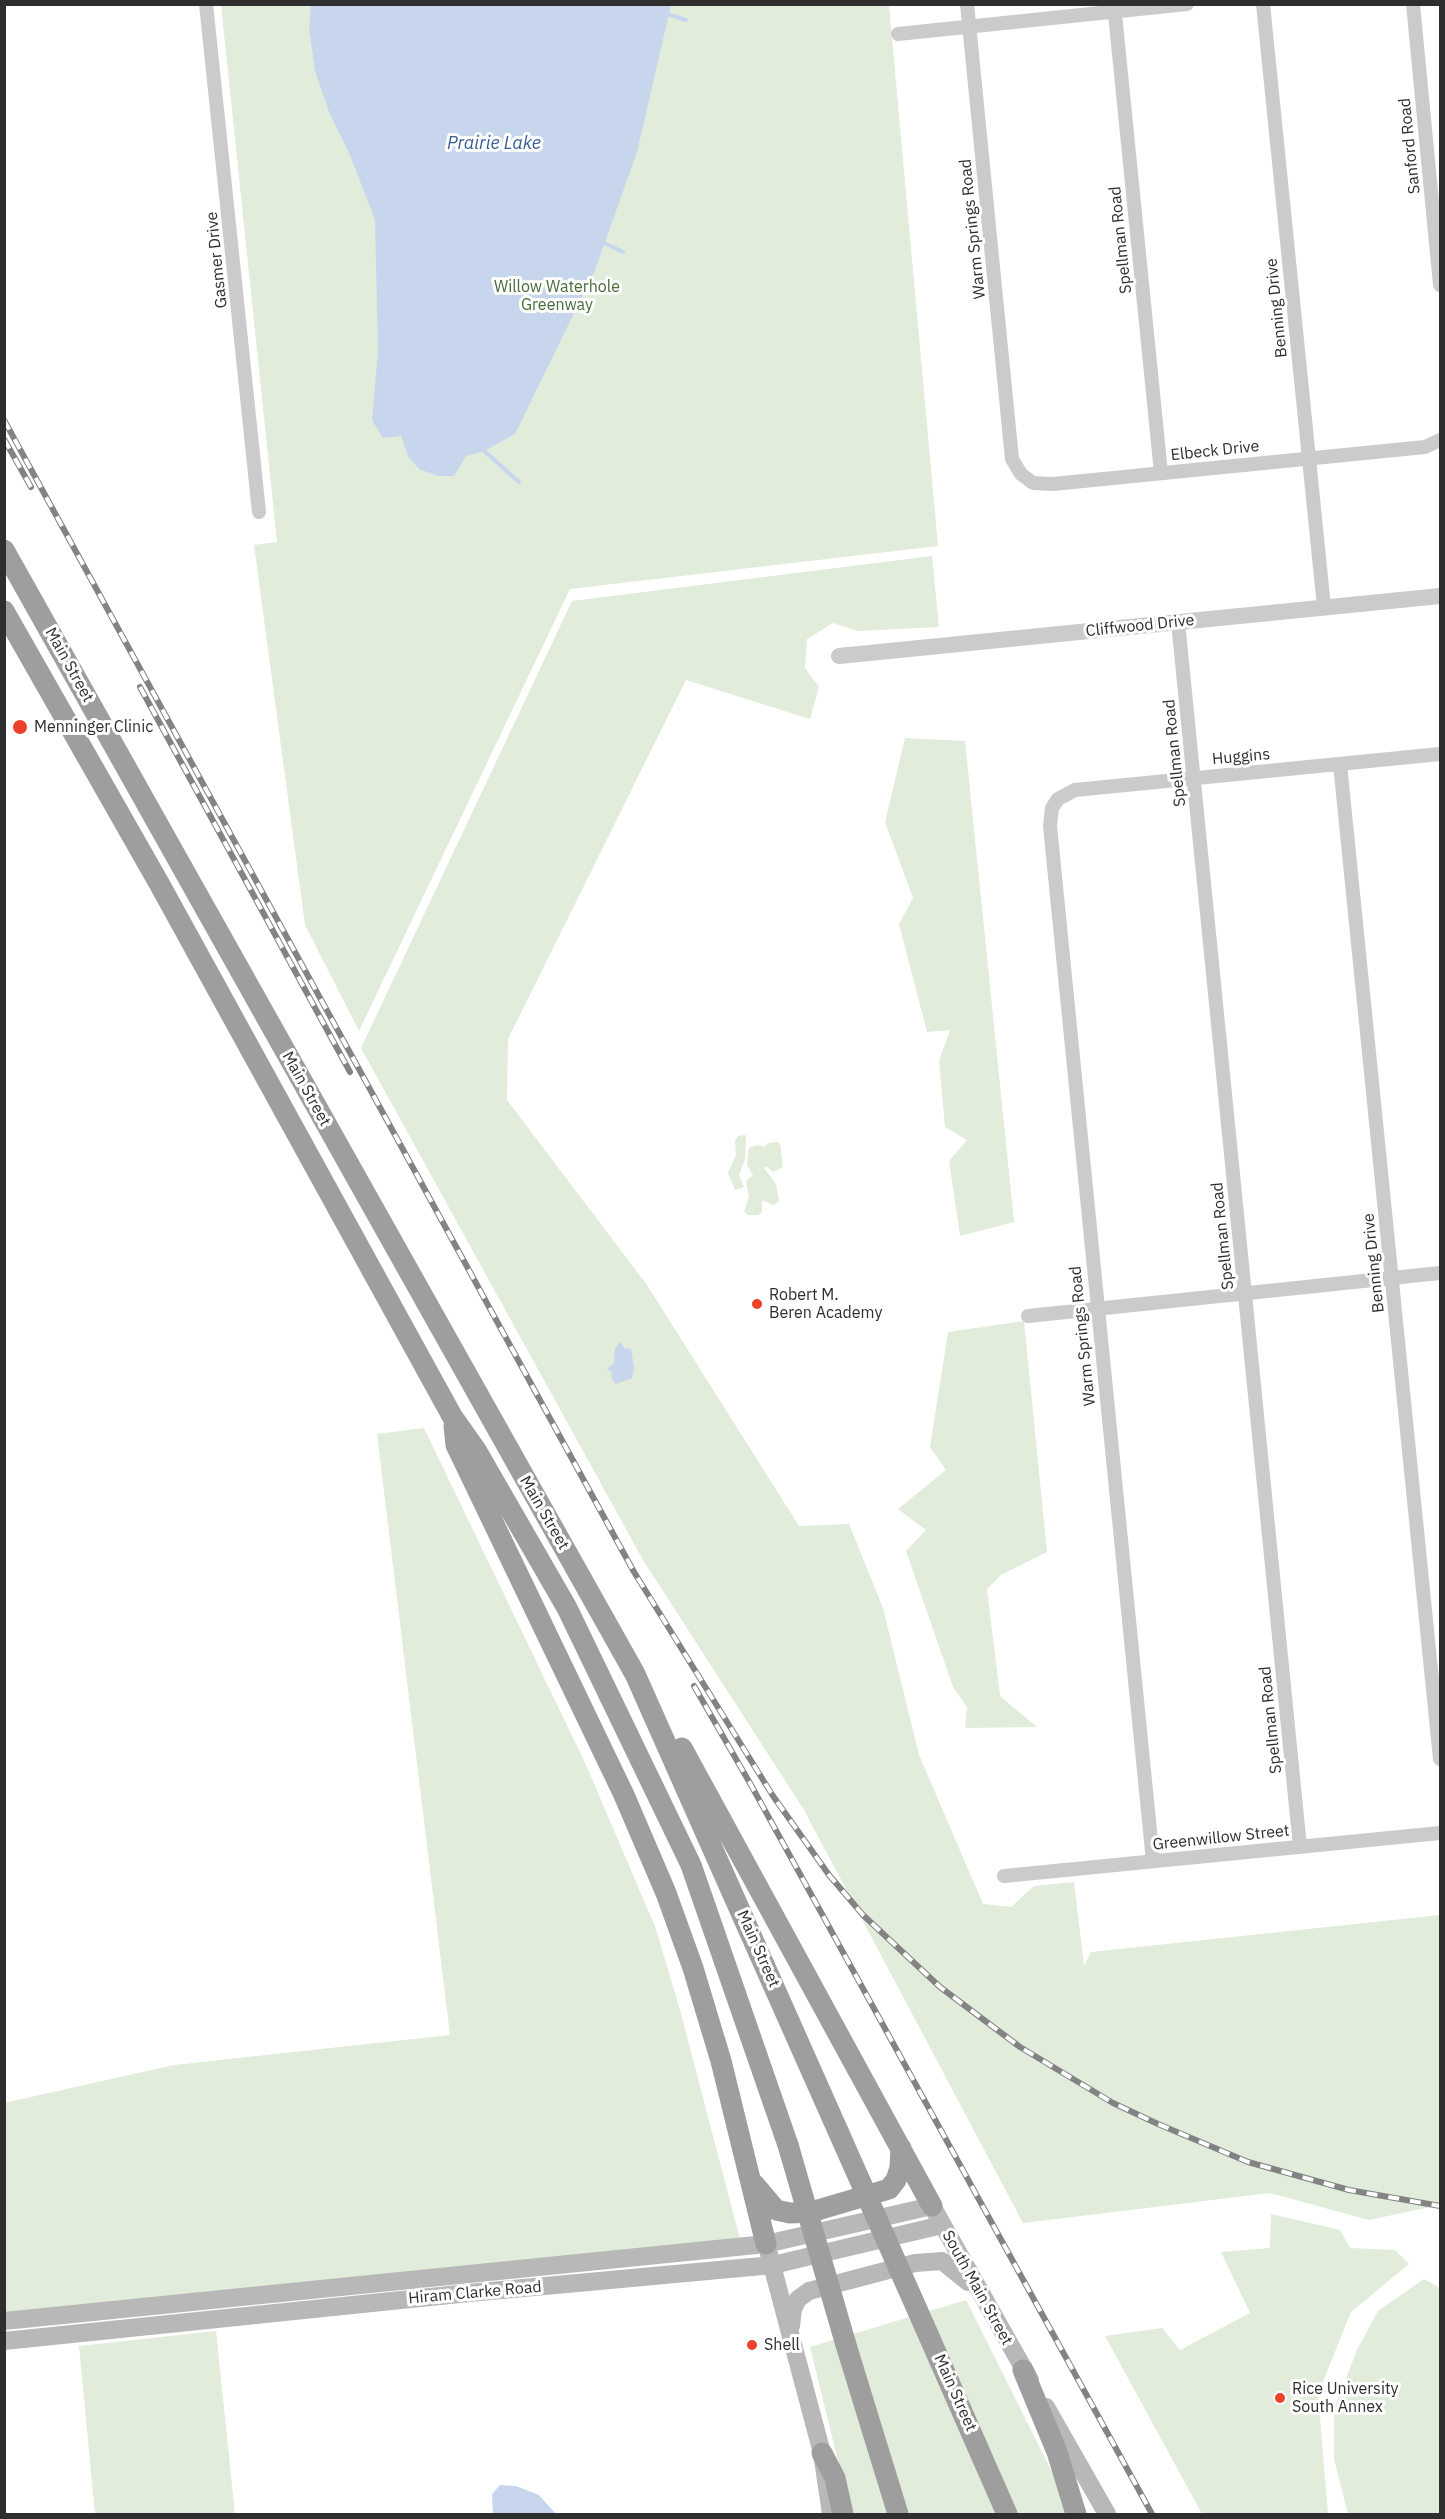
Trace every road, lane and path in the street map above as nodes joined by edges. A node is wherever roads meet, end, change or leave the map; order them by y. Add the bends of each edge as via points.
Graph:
1 (206, 4) edge
2 (967, 4) edge
3 (1187, 4) edge
4 (1263, 4) edge
5 (1413, 4) edge
6 (1115, 8) edge
7 (970, 27) junction
8 (898, 34) dead end
9 (1440, 285) edge
10 (1440, 440) edge
11 (1011, 451) joint
12 (1309, 458) junction
13 (1161, 473) junction
14 (259, 512) dead end
15 (4, 539) edge
16 (4, 550) edge
17 (1440, 596) edge
18 (32, 599) junction
19 (1324, 608) junction
20 (4, 611) edge
21 (1178, 622) junction
22 (839, 656) dead end
23 (1440, 754) edge
24 (1340, 764) junction
25 (1194, 778) junction
26 (1052, 808) joint
27 (1440, 1273) edge
28 (1392, 1278) junction
29 (1245, 1294) junction
30 (1097, 1309) junction
31 (1028, 1316) dead end
32 (452, 1416) junction
33 (619, 1645) junction
34 (1440, 1759) edge
35 (1440, 1833) edge
36 (1300, 1847) junction
37 (1153, 1861) junction
38 (1004, 1876) dead end
39 (901, 2148) junction
40 (752, 2181) junction
41 (932, 2205) junction
42 (942, 2225) junction
43 (766, 2244) junction
44 (577, 2263) junction
45 (773, 2265) junction
46 (397, 2281) junction
47 (580, 2284) junction
48 (980, 2294) junction
49 (222, 2299) junction
50 (398, 2300) junction
51 (66, 2315) junction
52 (224, 2318) junction
53 (4, 2321) edge
54 (68, 2335) junction
55 (4, 2341) edge
56 (794, 2345) junction
57 (1023, 2370) junction
58 (822, 2454) junction
59 (831, 2514) edge
60 (843, 2514) edge
61 (898, 2514) edge
62 (1007, 2514) edge
63 (1076, 2514) edge
64 (1107, 2514) edge

1 - 14 street, Gasmer Drive
2 - 7 street, Warm Springs Road
3 - 6 street
4 - 12 street, Benning Drive
5 - 9 street, Sanford Road
6 - 7 street
6 - 13 street, Spellman Road
7 - 8 street
7 - 11 street, Warm Springs Road
10 - 12 street, Elbeck Drive via 1425,447
11 - 13 street, Elbeck Drive via 1021,474 1033,483
12 - 13 street, Elbeck Drive
12 - 19 street, Benning Drive
15 - 18 highway
16 - 18 highway, Main Street
17 - 19 street, Cliffwood Drive
18 - 33 highway, Main Street
19 - 21 street, Cliffwood Drive
20 - 32 highway, Main Street via 160,885
21 - 22 street, Cliffwood Drive
21 - 25 street, Spellman Road
23 - 24 street, Huggins
24 - 25 street, Huggins
24 - 28 street, Benning Drive
25 - 26 street, Huggins via 1075,790 1058,799
25 - 29 street, Spellman Road
26 - 30 street, Warm Springs Road via 1051,837
27 - 28 street
28 - 29 street
28 - 34 street, Benning Drive
29 - 30 street
29 - 36 street, Spellman Road
30 - 31 street
30 - 37 street, Warm Springs Road
32 - 40 highway via 456,1445 624,1795 666,1893 721,2061
32 - 61 highway, Main Street, bridge via 476,1450 567,1608 691,1865 788,2145
33 - 39 highway via 667,1721
33 - 62 highway, Main Street, bridge
35 - 36 street, Greenwillow Street
36 - 37 street, Greenwillow Street
37 - 38 street, Greenwillow Street
39 - 40 highway via 900,2168 889,2189 811,2212 776,2210
39 - 41 highway
40 - 43 highway
41 - 42 main road, South Main Street
41 - 43 main road, Hiram Clarke Road
42 - 45 main road, Hiram Clarke Road
42 - 48 main road, South Main Street
43 - 44 main road, Hiram Clarke Road
43 - 45 main road
44 - 46 main road, Hiram Clarke Road
44 - 47 main road
45 - 47 main road, Hiram Clarke Road
45 - 56 main road
46 - 49 main road, Hiram Clarke Road
46 - 50 main road
47 - 50 main road, Hiram Clarke Road
48 - 56 main road via 949,2265 934,2260 809,2290 798,2299 790,2318
48 - 57 main road, South Main Street
49 - 51 main road, Hiram Clarke Road
49 - 52 main road
50 - 52 main road, Hiram Clarke Road
51 - 53 main road, Hiram Clarke Road
51 - 54 main road
52 - 54 main road, Hiram Clarke Road
54 - 55 main road, Hiram Clarke Road
56 - 58 main road
57 - 63 highway via 1057,2452
57 - 64 main road, South Main Street
58 - 59 main road
58 - 60 highway via 835,2478

